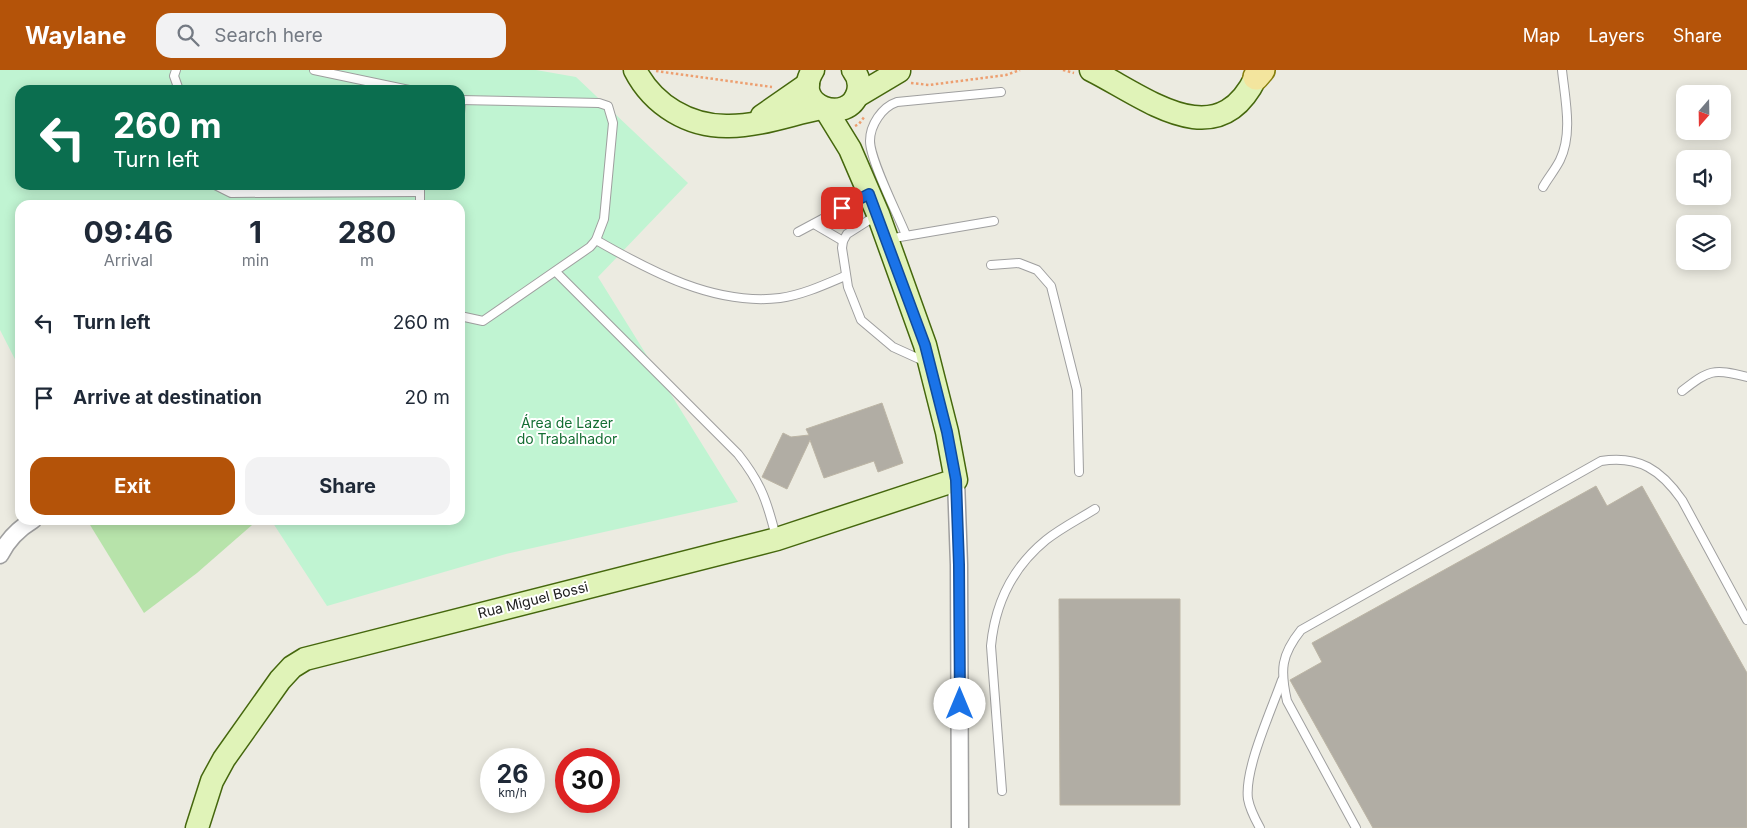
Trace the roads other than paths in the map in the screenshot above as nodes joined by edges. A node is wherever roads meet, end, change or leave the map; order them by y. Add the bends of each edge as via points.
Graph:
1 (176, 70) edge
2 (314, 70) edge
3 (635, 70) edge
4 (853, 70) edge
5 (898, 70) edge
6 (1091, 70) edge
7 (1562, 70) edge
8 (1257, 72) edge
9 (810, 77) edge
10 (177, 85) edge
11 (385, 85) edge
12 (1001, 92) dead end
13 (855, 99) junction
14 (465, 100) edge
15 (823, 109) junction
16 (753, 123) junction
17 (850, 150) junction
18 (1543, 187) dead end
19 (225, 190) edge
20 (373, 190) edge
21 (874, 204) junction
22 (994, 220) dead end
23 (814, 224) junction
24 (798, 232) dead end
25 (897, 237) junction
26 (596, 240) junction
27 (843, 241) junction
28 (991, 265) dead end
29 (556, 272) junction
30 (845, 276) junction
31 (465, 317) edge
32 (930, 364) junction
33 (1747, 377) edge
34 (1682, 391) dead end
35 (1079, 472) dead end
36 (956, 480) junction
37 (1095, 509) dead end
38 (24, 525) edge
39 (777, 538) junction
40 (0, 555) edge
41 (1747, 620) edge
42 (1282, 680) junction
43 (1002, 791) dead end
44 (197, 828) edge
45 (960, 828) edge
46 (1260, 828) edge
47 (1356, 828) edge

1 - 10 lane
2 - 11 lane
3 - 16 main road via 651,96 685,118 704,124 729,126
4 - 13 main road via 859,83
5 - 13 main road
6 - 8 main road via 1171,113 1204,119 1227,112 1239,104
7 - 18 lane via 1566,142 1560,160
9 - 15 main road via 809,95
9 - 16 main road
12 - 25 lane via 897,102 890,104 878,118 870,134 872,152
13 - 15 main road via 837,110
13 - 17 main road
14 - 26 lane via 599,103 608,106 613,122 612,141 604,219
15 - 16 main road
15 - 17 main road
17 - 21 main road
19 - 20 lane via 231,193
21 - 23 lane
21 - 25 main road
21 - 27 lane
22 - 25 lane
23 - 24 lane
23 - 27 lane
25 - 32 main road
26 - 29 lane
26 - 30 lane via 698,289 742,298 780,298
27 - 30 lane
28 - 35 lane via 1019,264 1037,270 1052,286 1077,390
29 - 31 lane via 483,321
29 - 39 lane via 755,474 766,498
30 - 32 lane via 861,320 893,347
32 - 36 main road
33 - 34 lane via 1721,371 1708,372
36 - 39 main road, Rua Miguel Bossi
36 - 45 street via 960,585
37 - 43 lane via 1046,540 1011,580 999,604 991,646
38 - 40 street via 8,540
39 - 44 main road, Rua Miguel Bossi via 305,659 280,680 224,759 212,781
41 - 42 lane via 1670,483 1639,462 1617,458 1601,461 1301,630 1289,645
42 - 46 lane via 1248,781 1248,799
42 - 47 lane via 1287,701

